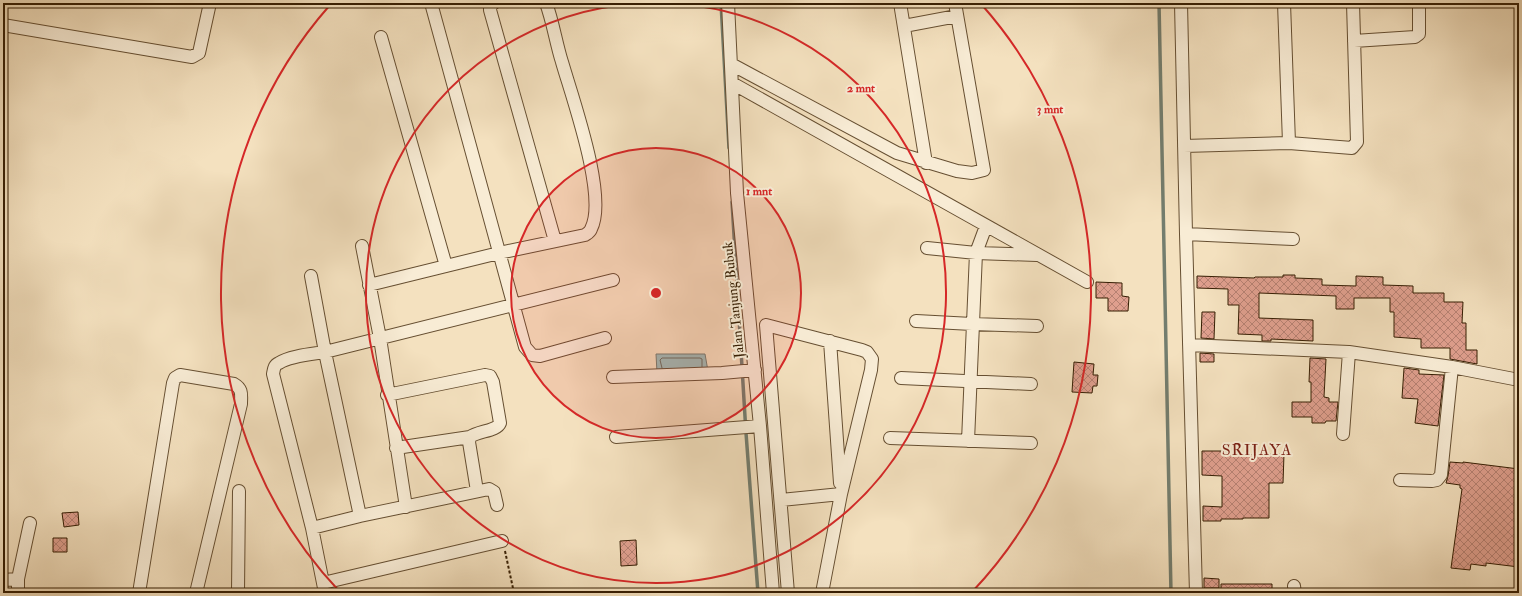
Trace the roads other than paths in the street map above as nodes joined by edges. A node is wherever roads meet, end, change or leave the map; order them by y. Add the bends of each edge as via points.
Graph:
1 (210, 3) edge
2 (431, 3) edge
3 (494, 3) edge
4 (546, 3) edge
5 (728, 3) edge
6 (900, 3) edge
7 (955, 3) edge
8 (1181, 3) edge
9 (1284, 3) edge
10 (1353, 3) edge
11 (1419, 3) edge
12 (957, 16) junction
13 (3, 25) edge
14 (904, 26) junction
15 (381, 37) dead end
16 (1354, 41) junction
17 (731, 64) junction
18 (732, 83) junction
19 (1289, 143) junction
20 (1184, 146) junction
21 (926, 162) junction
22 (986, 226) junction
23 (1186, 234) junction
24 (1293, 239) dead end
25 (555, 241) junction
26 (362, 246) dead end
27 (927, 248) dead end
28 (499, 253) junction
29 (976, 253) junction
30 (1040, 255) junction
31 (446, 266) junction
32 (311, 276) dead end
33 (613, 280) dead end
34 (1087, 282) dead end
35 (369, 285) junction
36 (514, 305) junction
37 (916, 321) dead end
38 (972, 324) junction
39 (1037, 326) dead end
40 (380, 338) junction
41 (605, 338) dead end
42 (830, 341) junction
43 (1189, 345) junction
44 (325, 352) junction
45 (1349, 352) junction
46 (1452, 367) junction
47 (751, 370) junction
48 (613, 377) dead end
49 (901, 378) dead end
50 (1519, 380) edge
51 (970, 382) junction
52 (1030, 384) dead end
53 (387, 394) junction
54 (755, 427) junction
55 (1343, 434) dead end
56 (470, 437) junction
57 (616, 437) dead end
58 (890, 438) dead end
59 (968, 441) junction
60 (1030, 443) dead end
61 (396, 448) junction
62 (1400, 480) dead end
63 (238, 491) dead end
64 (477, 491) junction
65 (841, 494) junction
66 (765, 495) junction
67 (781, 496) junction
68 (496, 505) dead end
69 (406, 507) junction
70 (360, 516) junction
71 (30, 523) dead end
72 (312, 528) junction
73 (502, 541) road end
74 (18, 579) junction
75 (3, 580) edge
76 (324, 588) edge
77 (18, 593) edge
78 (139, 593) edge
79 (196, 593) edge
80 (238, 593) edge
81 (773, 593) edge
82 (788, 593) edge
83 (822, 593) edge
84 (1196, 593) edge

1 - 13 street via 199,53 192,57
2 - 28 street
3 - 25 street via 490,10
4 - 25 street via 588,152 595,189 591,231 585,235
5 - 17 street, Jalan Tanjung Bubuk
6 - 14 street
7 - 12 street
8 - 20 street
9 - 19 street
10 - 16 street
11 - 16 street via 1417,36
12 - 14 street
12 - 21 street via 984,170 972,173
14 - 21 street
15 - 31 street
16 - 19 street via 1357,142 1355,146 1352,148
17 - 18 street, Jalan Tanjung Bubuk
17 - 21 street via 897,153
18 - 22 street
18 - 47 street, Jalan Tanjung Bubuk via 737,193
19 - 20 street
20 - 23 street
22 - 29 street
22 - 30 street
23 - 24 street
23 - 43 street
25 - 28 street
26 - 35 street
27 - 29 street
28 - 31 street
28 - 36 street
29 - 30 street
29 - 38 street
30 - 34 street
31 - 35 street
32 - 44 street
33 - 36 street
35 - 40 street
36 - 40 street
36 - 41 street via 525,347 532,355 550,354
37 - 38 street
38 - 39 street
38 - 51 street
40 - 44 street
40 - 53 street
42 - 65 street
42 - 65 street via 867,352 872,359
42 - 67 street via 766,325
43 - 45 street
43 - 84 street
44 - 70 street
44 - 72 street via 278,363 273,374
45 - 46 street
45 - 55 street
46 - 50 street
46 - 62 street via 1441,475 1432,481
47 - 48 street
47 - 54 street, Jalan Tanjung Bubuk
49 - 51 street
51 - 52 street
51 - 59 street
53 - 56 street via 490,376 500,425
53 - 61 street
54 - 57 street
54 - 66 street, Jalan Tanjung Bubuk
56 - 61 street
56 - 64 street
58 - 59 street
59 - 60 street
61 - 69 street
63 - 80 street
64 - 68 street via 492,489
64 - 69 street
65 - 67 street
65 - 83 street
66 - 67 street
66 - 81 street, Jalan Tanjung Bubuk
67 - 82 street
69 - 70 street
70 - 72 street
71 - 74 street
72 - 76 street
73 - 76 street
74 - 75 street
74 - 77 street
78 - 79 street via 173,383 175,378 180,376 234,384 241,391 241,404

